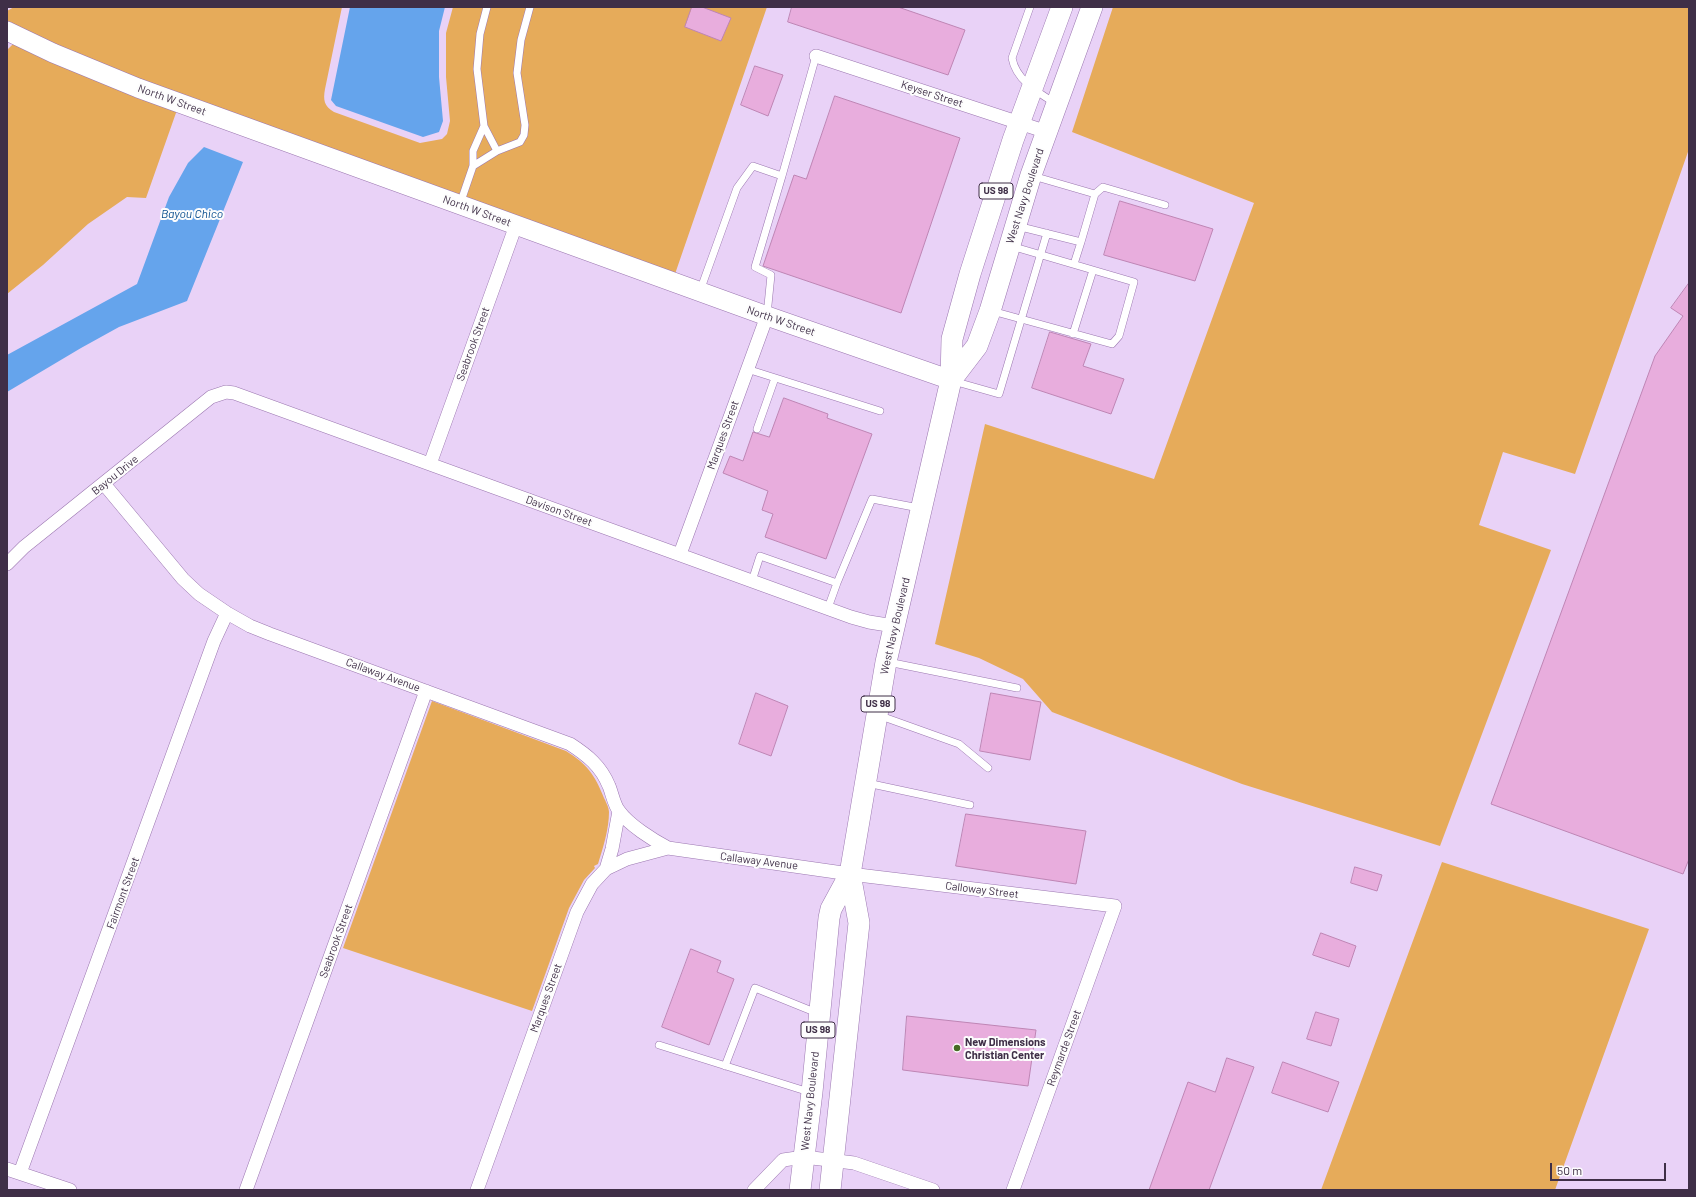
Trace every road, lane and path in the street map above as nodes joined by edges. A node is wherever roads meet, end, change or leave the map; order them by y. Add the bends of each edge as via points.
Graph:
1 (487, 7) edge
2 (530, 7) edge
3 (1030, 7) edge
4 (1062, 7) edge
5 (1092, 7) edge
6 (8, 34) edge
7 (816, 56) joint
8 (1032, 89) junction
9 (1057, 104) junction
10 (1020, 122) junction
11 (484, 126) junction
12 (1047, 132) junction
13 (497, 150) junction
14 (473, 166) junction
15 (1031, 175) junction
16 (782, 176) junction
17 (1096, 194) junction
18 (460, 204) junction
19 (1165, 205) dead end
20 (516, 225) junction
21 (1015, 225) junction
22 (1047, 233) junction
23 (1080, 242) junction
24 (1009, 246) junction
25 (1041, 255) junction
26 (1074, 264) junction
27 (1093, 270) junction
28 (700, 292) junction
29 (990, 310) junction
30 (767, 316) junction
31 (1021, 320) junction
32 (1073, 334) junction
33 (747, 369) junction
34 (775, 378) junction
35 (951, 380) junction
36 (226, 392) joint
37 (880, 411) dead end
38 (757, 429) dead end
39 (430, 464) junction
40 (104, 484) junction
41 (920, 508) junction
42 (680, 554) junction
43 (7, 564) edge
44 (752, 581) junction
45 (837, 583) junction
46 (828, 608) junction
47 (227, 613) junction
48 (894, 626) junction
49 (886, 662) junction
50 (1017, 688) dead end
51 (426, 691) junction
52 (876, 715) junction
53 (988, 768) dead end
54 (865, 783) junction
55 (970, 805) dead end
56 (619, 811) junction
57 (668, 848) junction
58 (606, 869) junction
59 (850, 874) junction
60 (1115, 906) joint
61 (819, 1013) junction
62 (659, 1045) dead end
63 (725, 1066) junction
64 (812, 1092) junction
65 (804, 1157) junction
66 (833, 1160) junction
67 (7, 1169) edge
68 (20, 1173) junction
69 (70, 1190) edge
70 (246, 1190) edge
71 (477, 1190) edge
72 (754, 1190) edge
73 (800, 1190) edge
74 (830, 1190) edge
75 (933, 1190) edge
76 (1012, 1190) edge

1 - 11 lane via 480,34 477,69
2 - 13 lane via 521,40 517,73 525,125 524,135 520,142
3 - 8 lane via 1012,58 1014,66
4 - 8 main road, West Navy Boulevard / US 98
5 - 9 main road, West Navy Boulevard / US 98
6 - 18 main road, North W Street via 138,88
7 - 10 street, Keyser Street
7 - 16 lane
8 - 9 lane
8 - 10 main road, West Navy Boulevard / US 98
9 - 12 main road, West Navy Boulevard / US 98
10 - 12 street, Keyser Street
10 - 35 main road, West Navy Boulevard / US 98 via 983,231 952,339
11 - 13 lane
11 - 14 lane via 473,151
12 - 15 main road, West Navy Boulevard / US 98
13 - 14 lane
14 - 18 lane
15 - 17 lane
15 - 21 main road, West Navy Boulevard / US 98
16 - 28 lane via 753,166 741,182
16 - 30 lane via 755,267 772,275
17 - 19 lane via 1103,187
17 - 23 lane
18 - 20 main road, North W Street
20 - 28 main road, North W Street
20 - 39 street, Seabrook Street
21 - 22 lane
21 - 24 main road, West Navy Boulevard / US 98
22 - 23 lane
22 - 25 lane
23 - 26 lane
24 - 25 lane
24 - 29 main road, West Navy Boulevard / US 98
25 - 26 lane
25 - 31 lane
26 - 27 lane
27 - 32 lane
27 - 32 lane via 1134,282 1119,336 1112,344
28 - 30 main road, North W Street
29 - 31 lane
29 - 35 main road, West Navy Boulevard / US 98 via 977,346
30 - 33 street, Marques Street
30 - 35 main road, North W Street
31 - 32 lane
31 - 35 lane via 999,394
33 - 34 lane
33 - 42 street, Marques Street
34 - 37 lane
34 - 38 lane
35 - 41 main road, West Navy Boulevard / US 98
36 - 39 street, Davison Street
36 - 40 street, Bayou Drive via 212,398
39 - 42 street, Davison Street
40 - 43 street, Bayou Drive via 24,547
40 - 47 street, Callaway Avenue via 183,579 199,594
41 - 45 lane via 872,499
41 - 48 main road, West Navy Boulevard / US 98
42 - 44 street, Davison Street
44 - 45 lane via 760,556
44 - 46 street, Davison Street
45 - 46 lane
46 - 48 street, Davison Street via 869,622
47 - 51 street, Callaway Avenue via 270,634
47 - 68 street, Fairmont Street via 214,640
48 - 49 main road, West Navy Boulevard / US 98
49 - 50 lane
49 - 52 main road, West Navy Boulevard / US 98
51 - 56 street, Callaway Avenue via 570,744 584,752 606,777
51 - 70 street, Seabrook Street
52 - 53 lane via 959,744
52 - 54 main road, West Navy Boulevard / US 98
54 - 55 lane
54 - 59 main road, West Navy Boulevard / US 98
56 - 57 street, Callaway Avenue via 647,836
56 - 58 street, Marques Street
57 - 58 street, Callaway Avenue via 627,859
57 - 59 street, Callaway Avenue
58 - 71 street, Marques Street via 592,884 577,912
59 - 60 street, Calloway Street
59 - 61 main road, West Navy Boulevard / US 98 via 831,909
59 - 66 main road, West Navy Boulevard / US 98 via 859,922
60 - 76 street, Reymarde Street
61 - 63 lane via 755,988
61 - 64 main road, West Navy Boulevard / US 98
62 - 63 lane
63 - 64 lane
64 - 65 main road, West Navy Boulevard / US 98
65 - 66 street
65 - 72 street via 783,1160
65 - 73 main road, West Navy Boulevard / US 98
66 - 74 main road, West Navy Boulevard / US 98
66 - 75 street via 865,1166
67 - 68 street
68 - 69 street

